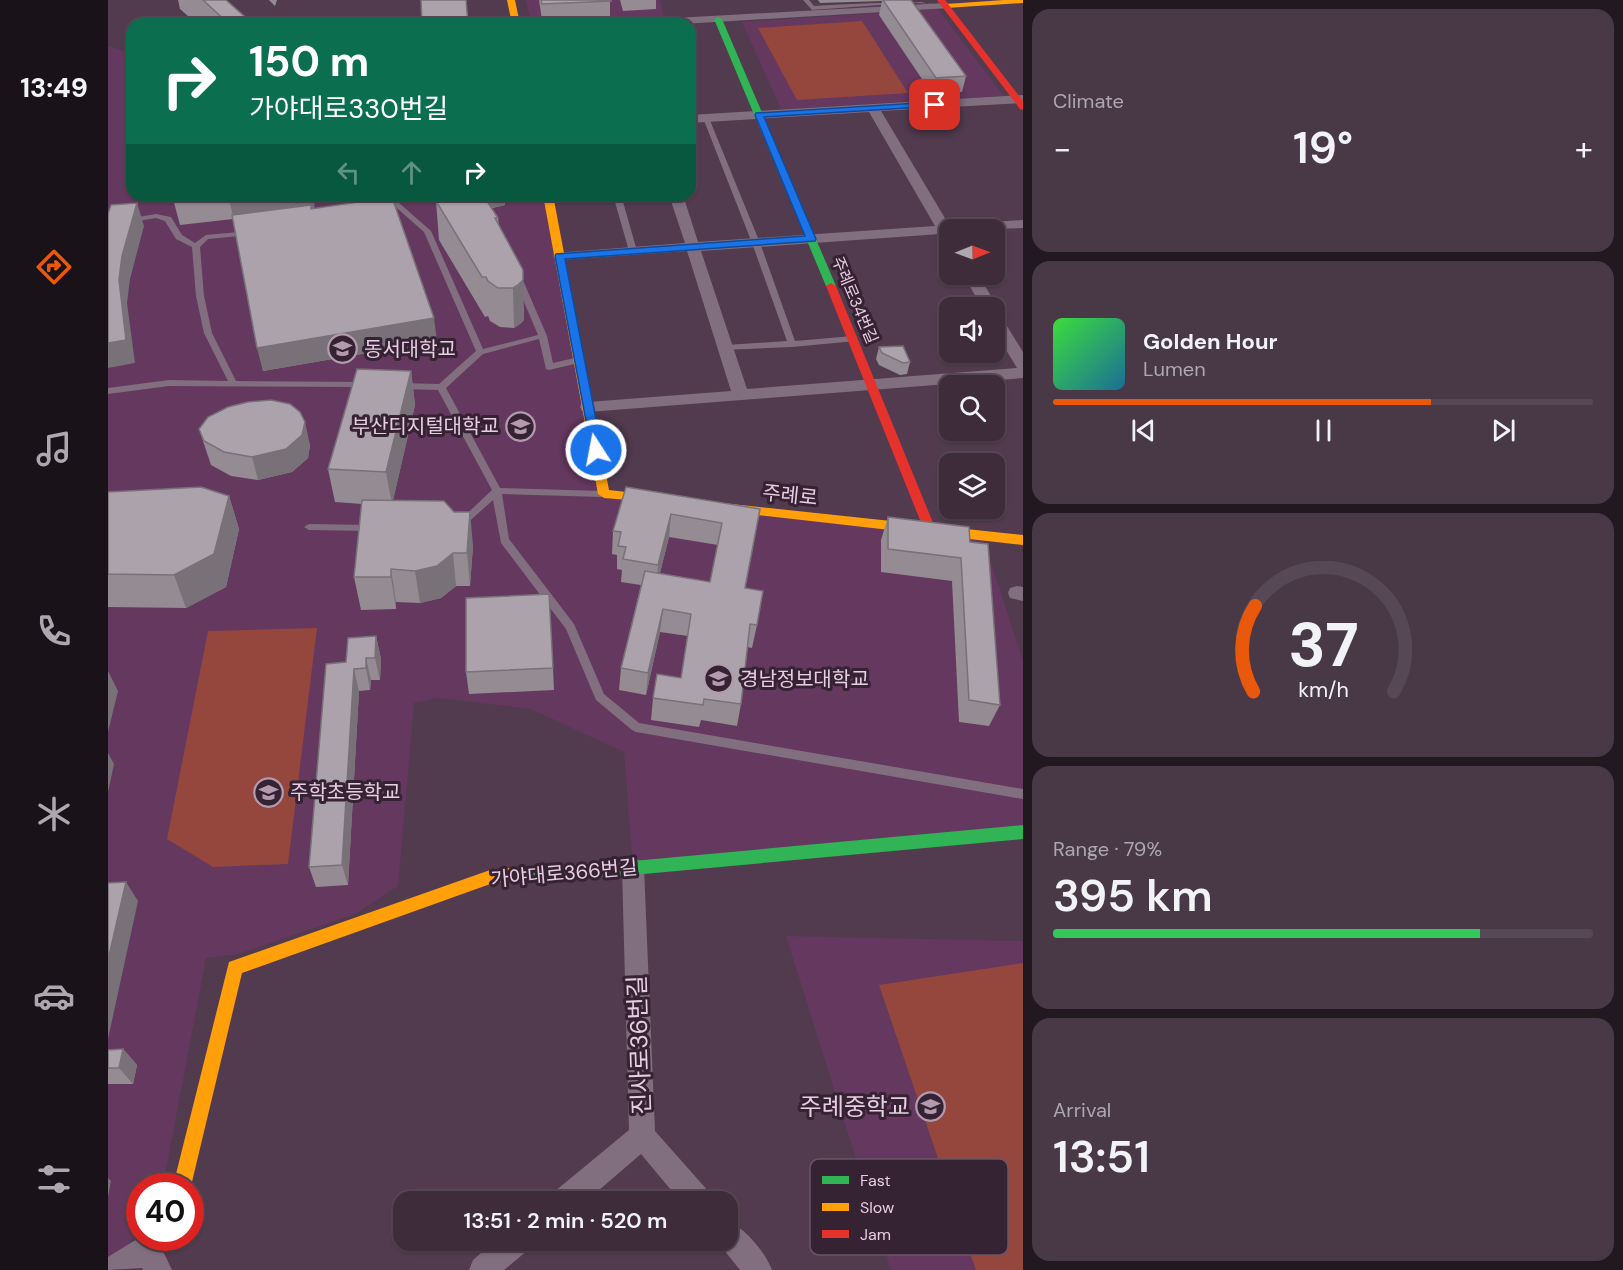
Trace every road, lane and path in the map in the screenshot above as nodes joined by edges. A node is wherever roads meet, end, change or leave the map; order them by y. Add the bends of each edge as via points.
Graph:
1 (511, 0) edge
2 (806, 0) edge
3 (889, 1) edge
4 (1023, 1) edge
5 (849, 3) edge
6 (944, 3) edge
7 (515, 18) edge
8 (718, 19) junction
9 (696, 20) edge
10 (1020, 98) edge
11 (873, 108) junction
12 (759, 115) junction
13 (706, 118) junction
14 (696, 119) edge
15 (393, 201) edge
16 (549, 201) edge
17 (619, 201) edge
18 (678, 201) edge
19 (399, 206) junction
20 (388, 211) edge
21 (939, 220) edge
22 (108, 224) edge
23 (1023, 224) edge
24 (1005, 226) edge
25 (258, 232) edge
26 (939, 234) edge
27 (811, 239) junction
28 (756, 243) junction
29 (196, 246) junction
30 (693, 247) junction
31 (633, 251) junction
32 (560, 256) junction
33 (515, 272) edge
34 (1005, 335) edge
35 (543, 336) junction
36 (853, 339) junction
37 (792, 344) junction
38 (726, 348) junction
39 (480, 352) junction
40 (579, 360) junction
41 (1023, 365) edge
42 (1023, 373) edge
43 (233, 383) junction
44 (873, 385) junction
45 (372, 386) edge
46 (383, 386) edge
47 (441, 387) junction
48 (108, 391) edge
49 (741, 395) junction
50 (588, 407) junction
51 (497, 491) junction
52 (604, 494) junction
53 (673, 501) edge
54 (708, 505) edge
55 (309, 527) dead end
56 (384, 528) edge
57 (455, 529) edge
58 (930, 530) junction
59 (1023, 540) edge
60 (1023, 794) edge
61 (1023, 832) edge
62 (633, 868) junction
63 (642, 1136) junction
64 (185, 1173) edge
65 (577, 1191) edge
66 (690, 1191) edge
67 (738, 1247) edge
68 (505, 1251) edge
69 (153, 1252) edge
70 (113, 1270) edge
71 (483, 1270) edge
72 (758, 1270) edge

1 - 7 street
2 - 5 lane via 812,8
3 - 5 lane
3 - 6 lane
4 - 6 street
6 - 8 street
6 - 10 street
8 - 9 street
8 - 12 street, 주례로34번길
10 - 11 street
11 - 12 street
11 - 21 street
12 - 13 street
12 - 27 street, 주례로34번길
13 - 14 street
13 - 28 lane
15 - 19 lane
16 - 32 street
17 - 31 lane
18 - 30 street
19 - 20 lane
19 - 39 lane via 427,231
22 - 29 lane via 156,216 168,219 179,237
23 - 24 street
25 - 29 lane via 206,237
26 - 27 street
27 - 28 street
27 - 36 street, 주례로34번길
28 - 30 street
28 - 37 lane
29 - 43 lane via 208,333
30 - 31 street
30 - 38 street
31 - 32 street
32 - 40 street
33 - 35 lane
34 - 41 street
35 - 39 lane
35 - 40 lane via 549,366
36 - 37 lane
36 - 44 street, 주례로34번길
37 - 38 lane
38 - 49 street
39 - 47 lane
40 - 50 street
42 - 44 street
43 - 45 lane
43 - 48 lane via 169,383
44 - 49 street
44 - 58 street, 주례로34번길
46 - 47 lane
47 - 51 lane
49 - 50 street
50 - 52 street
51 - 52 lane
51 - 57 lane
51 - 60 lane via 504,540 570,627 600,697 636,727
52 - 53 street
54 - 58 street, 주례로
55 - 56 lane
58 - 59 street, 주례로
61 - 62 street, 가야대로366번길
62 - 63 street, 진사로36번길
62 - 64 street, 가야대로366번길 via 493,876 235,968
63 - 65 street
63 - 66 street, 진사로36번길
67 - 72 street
68 - 71 street
69 - 70 street

